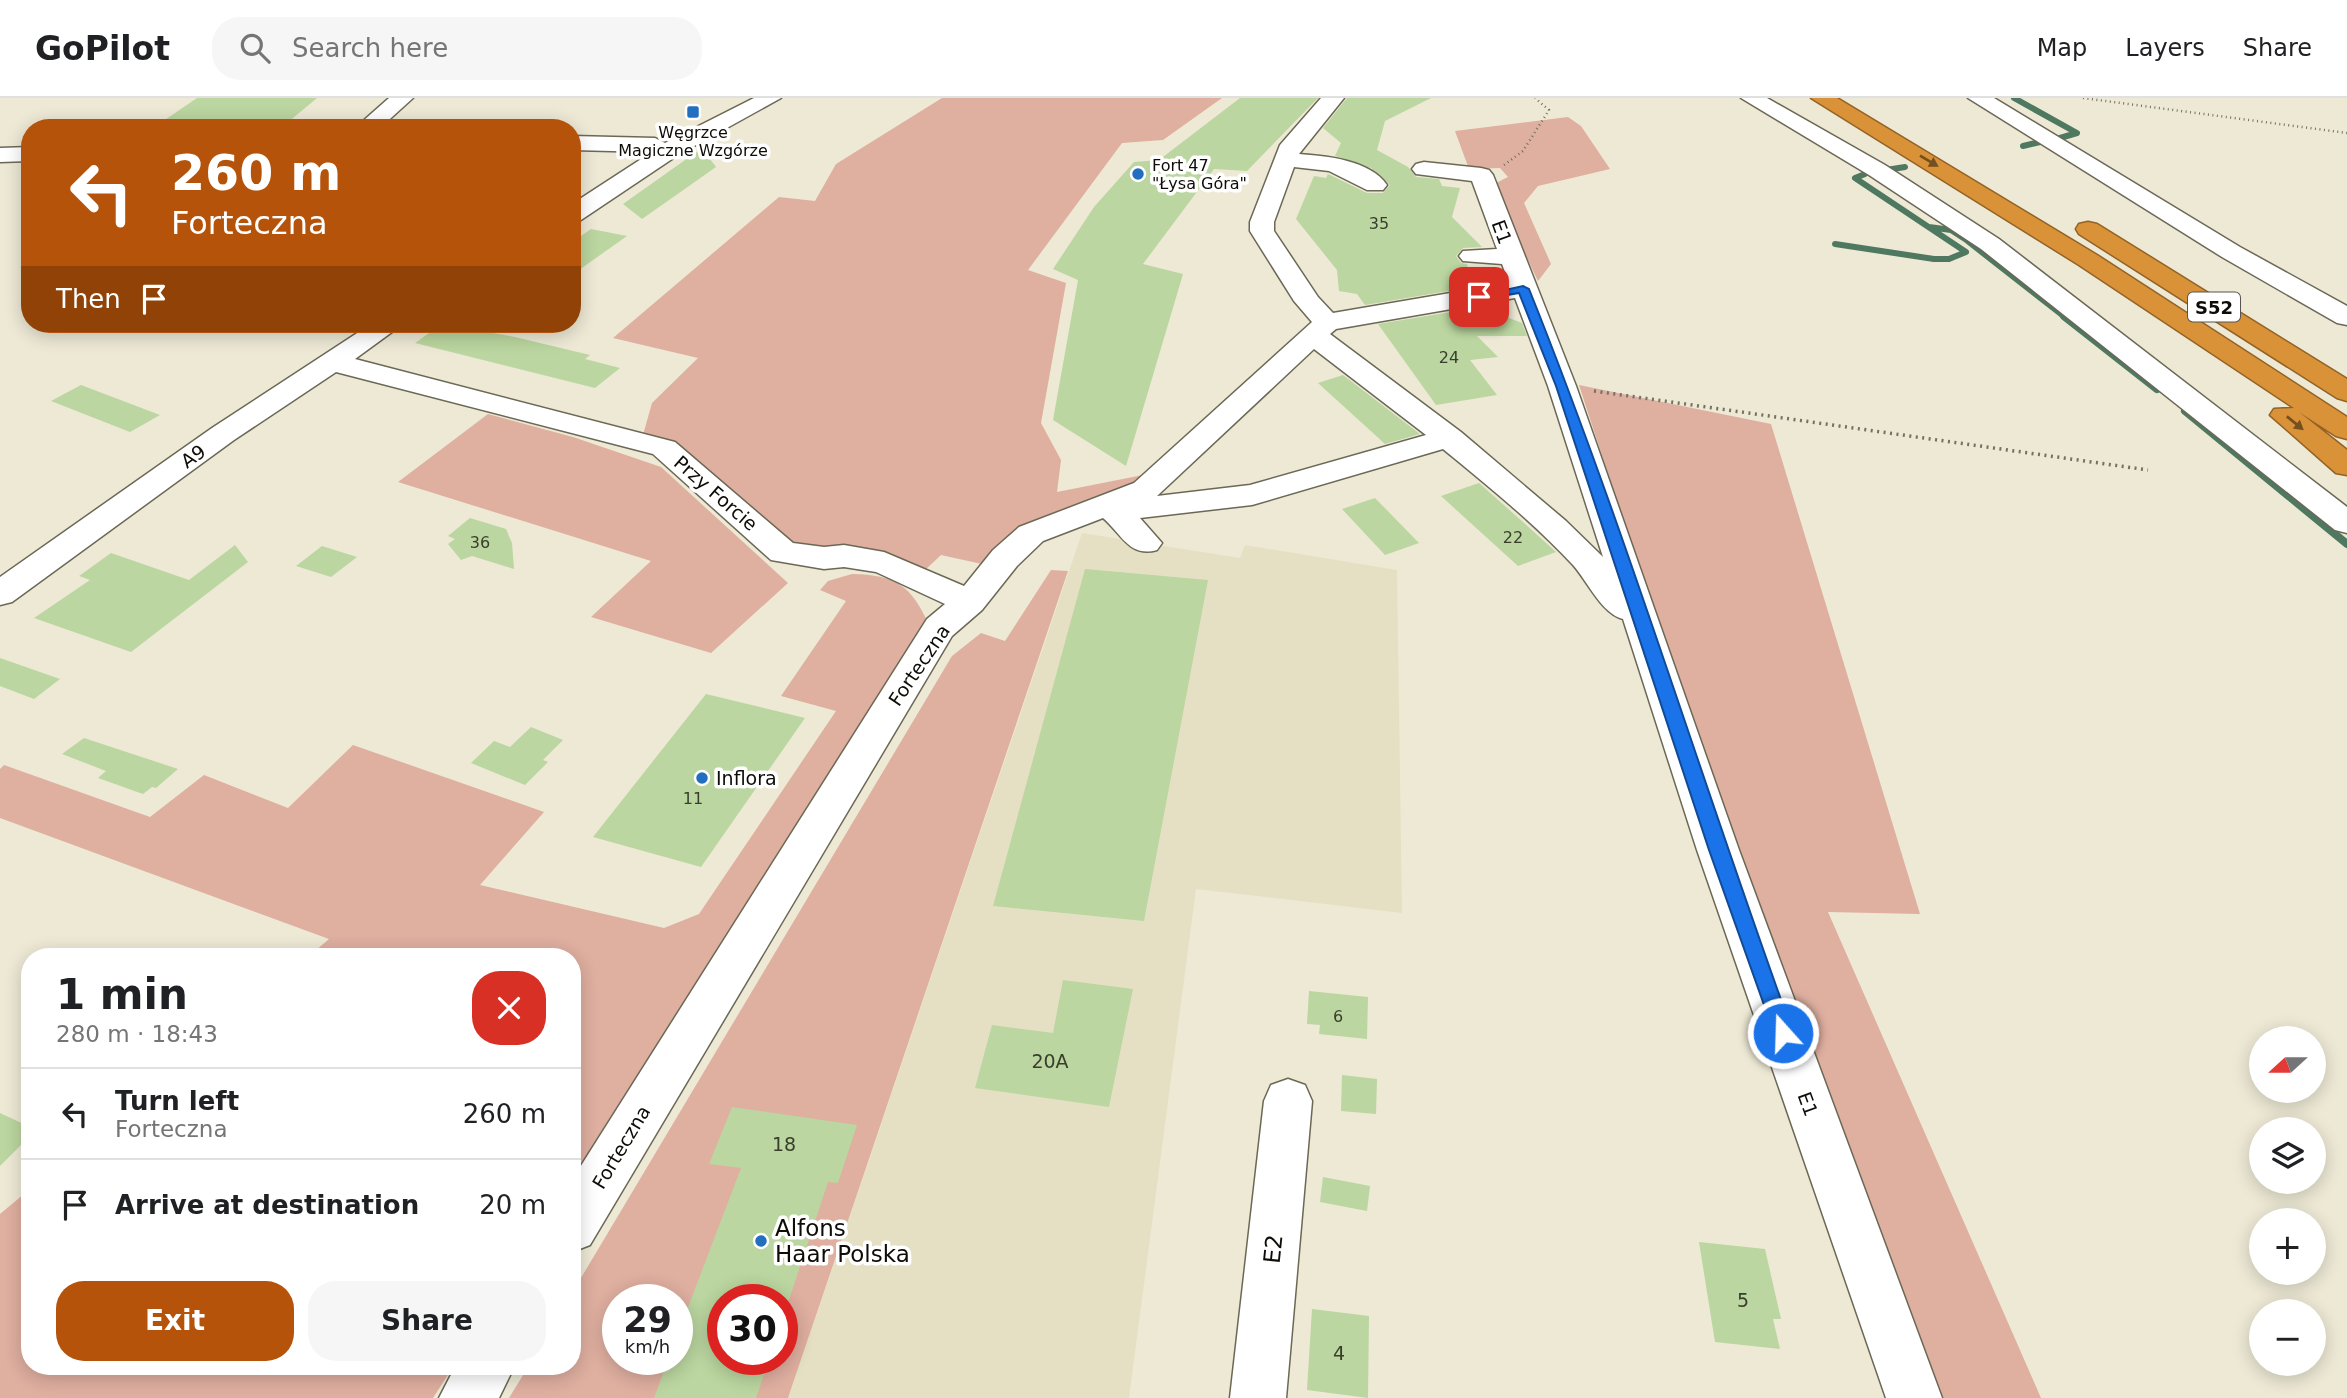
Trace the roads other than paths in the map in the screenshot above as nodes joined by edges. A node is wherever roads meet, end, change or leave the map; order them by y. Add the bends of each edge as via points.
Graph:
1 (402, 98) edge
2 (742, 98) edge
3 (770, 98) edge
4 (1334, 98) edge
5 (1752, 98) edge
6 (1822, 98) edge
7 (1979, 98) edge
8 (377, 119) edge
9 (581, 143) edge
10 (655, 145) junction
11 (21, 154) edge
12 (0, 155) edge
13 (1286, 160) junction
14 (1424, 169) dead end
15 (1375, 185) dead end
16 (581, 192) edge
17 (581, 209) edge
18 (1472, 256) dead end
19 (2088, 260) junction
20 (1517, 273) junction
21 (2347, 317) edge
22 (376, 333) edge
23 (1322, 334) junction
24 (333, 362) junction
25 (2347, 364) edge
26 (2347, 392) edge
27 (2347, 430) edge
28 (1450, 438) junction
29 (2347, 466) edge
30 (1116, 511) junction
31 (1064, 520) junction
32 (2347, 523) edge
33 (1145, 543) dead end
34 (0, 594) edge
35 (970, 602) junction
36 (1648, 645) junction
37 (1288, 1101) dead end
38 (581, 1212) edge
39 (481, 1375) edge
40 (467, 1398) edge
41 (1258, 1398) edge
42 (1914, 1398) edge

1 - 8 street
2 - 10 street
3 - 17 street via 660,156
4 - 13 street via 1290,145
5 - 32 street via 1960,223
6 -> 19 highway, S52
7 - 21 street
9 - 10 street
10 - 16 street
11 - 12 street
13 - 15 street via 1341,166
13 - 23 street via 1262,231 1291,272
14 - 20 street, E1 via 1481,175
18 - 20 street
19 - 27 highway, S52
19 -> 29 highway
20 - 23 street via 1410,296
20 - 36 street, E1 via 1562,386
22 - 24 street, A9
23 - 28 street
23 - 31 street, Forteczna via 1145,491
24 - 34 street, A9 via 223,434
24 - 35 street, Przy Forcie via 664,448 783,552 884,563
25 - 26 highway, S52 via 2074,220
28 - 30 street via 1252,495
28 - 36 street via 1575,545 1605,579
30 - 31 street
30 - 33 street
31 - 35 street, Forteczna via 1031,534
35 - 38 street, Forteczna via 939,628
36 - 42 street, E1
37 - 41 street, E2
39 - 40 street

